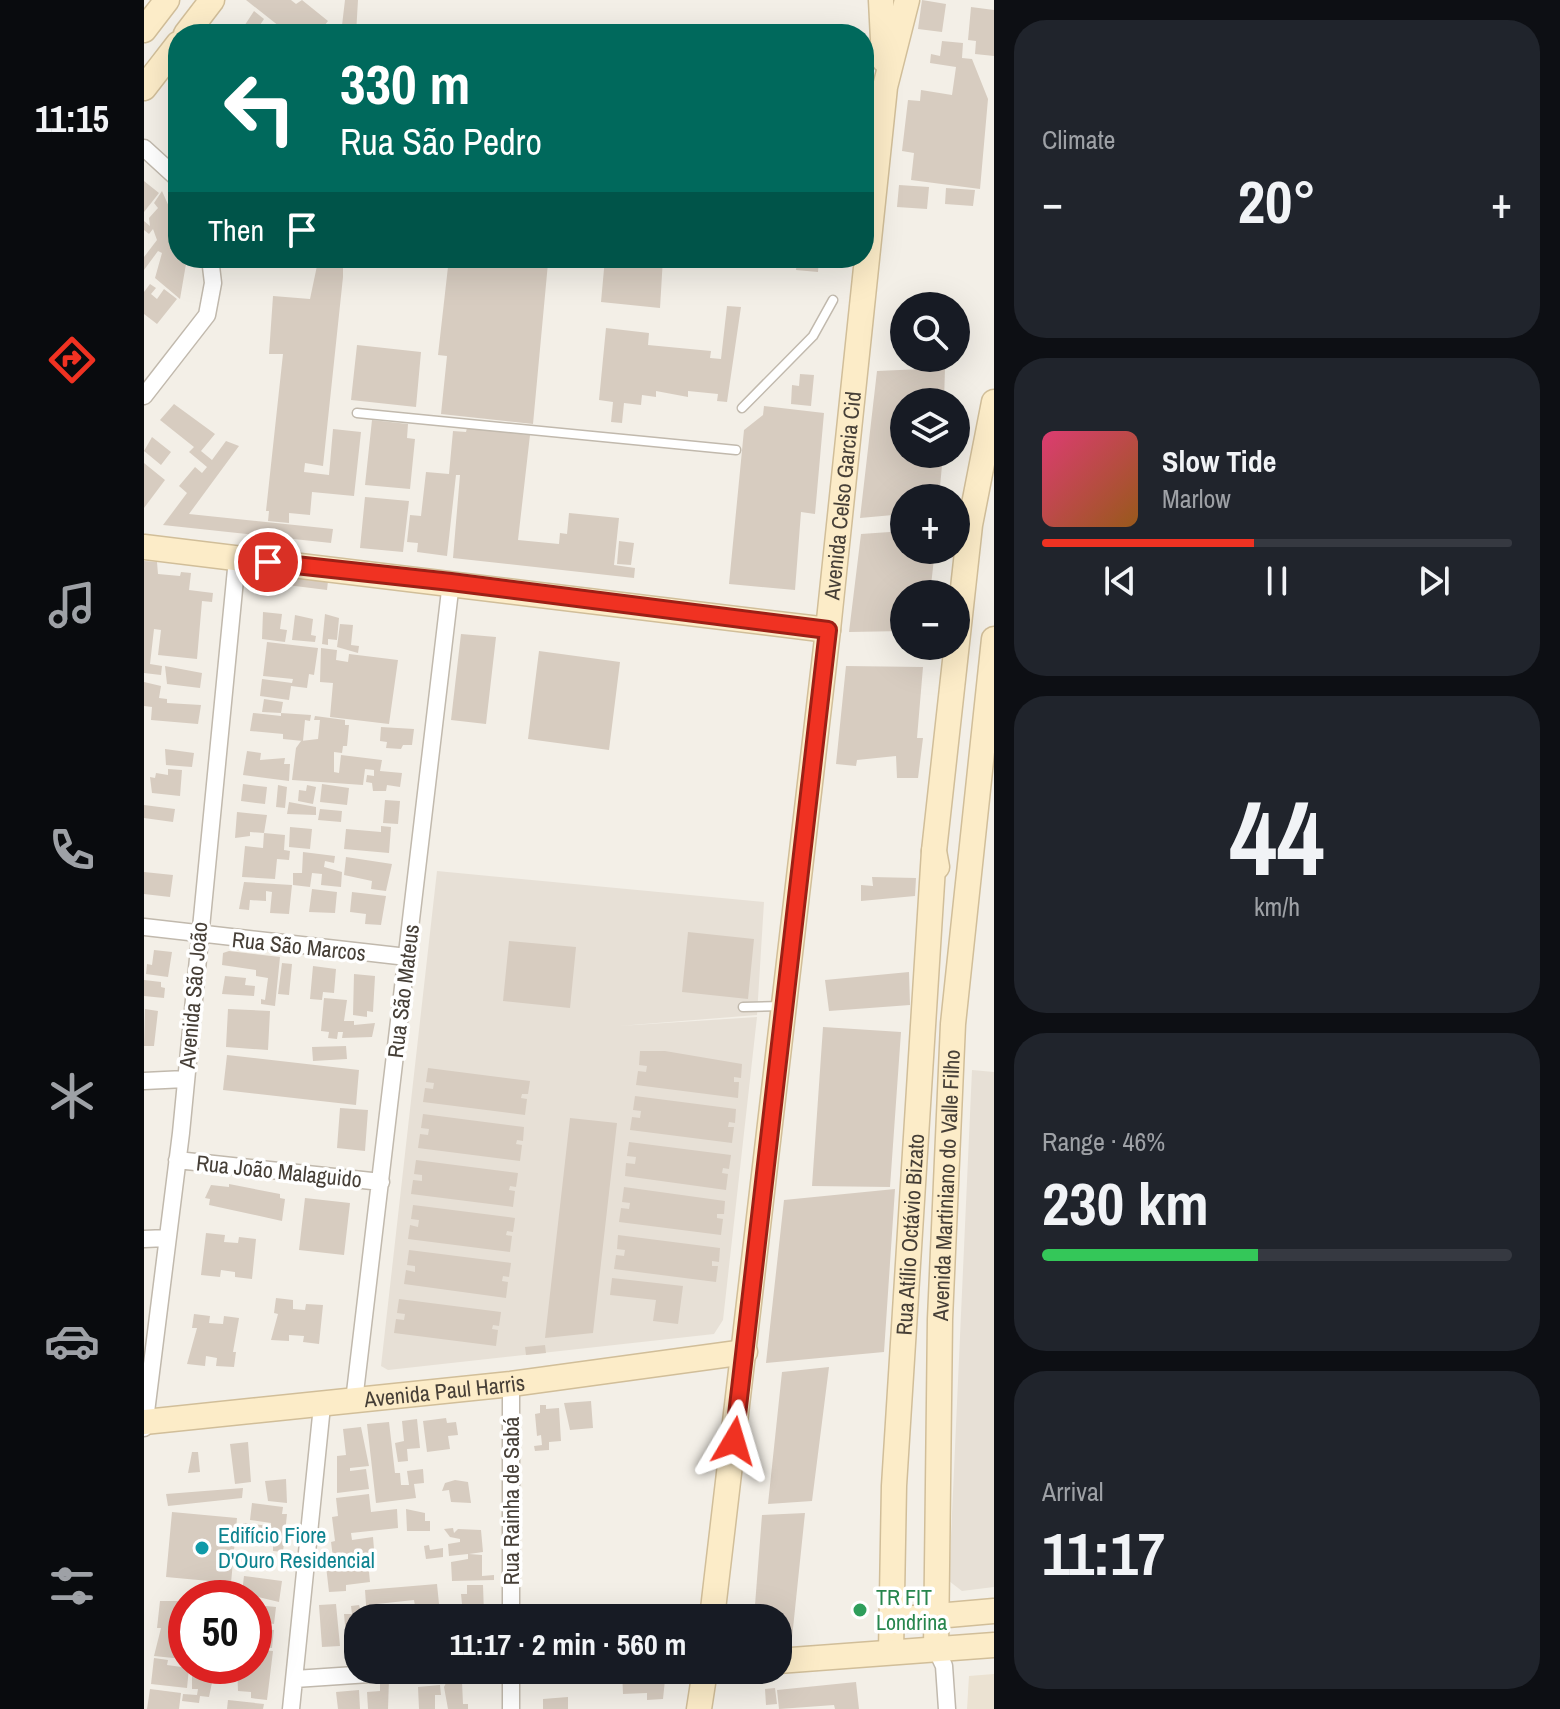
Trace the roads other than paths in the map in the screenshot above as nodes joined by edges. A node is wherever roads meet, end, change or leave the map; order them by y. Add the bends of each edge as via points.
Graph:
1 (167, 0) edge
2 (212, 0) edge
3 (881, 0) edge
4 (907, 0) edge
5 (194, 24) edge
6 (144, 30) edge
7 (168, 57) edge
8 (885, 87) junction
9 (144, 88) edge
10 (144, 148) edge
11 (168, 170) edge
12 (874, 192) edge
13 (211, 268) edge
14 (866, 268) edge
15 (833, 300) dead end
16 (144, 396) edge
17 (994, 402) edge
18 (742, 408) dead end
19 (357, 413) dead end
20 (736, 450) dead end
21 (144, 547) edge
22 (237, 559) junction
23 (451, 582) junction
24 (828, 630) junction
25 (994, 639) edge
26 (991, 686) edge
27 (934, 851) junction
28 (144, 927) edge
29 (198, 935) junction
30 (407, 957) junction
31 (785, 1006) junction
32 (743, 1007) dead end
33 (953, 1024) junction
34 (185, 1079) junction
35 (144, 1081) edge
36 (177, 1160) junction
37 (381, 1182) junction
38 (167, 1238) junction
39 (144, 1239) edge
40 (745, 1352) junction
41 (511, 1384) junction
42 (354, 1401) junction
43 (322, 1406) junction
44 (144, 1422) edge
45 (144, 1430) edge
46 (511, 1604) edge
47 (714, 1604) edge
48 (994, 1611) edge
49 (934, 1615) junction
50 (891, 1620) junction
51 (994, 1645) edge
52 (936, 1649) junction
53 (891, 1652) junction
54 (792, 1660) edge
55 (344, 1676) edge
56 (295, 1679) junction
57 (511, 1684) edge
58 (703, 1684) edge
59 (701, 1704) edge
60 (291, 1709) edge
61 (511, 1709) edge
62 (947, 1709) edge

1 - 6 street
2 - 5 street
3 - 8 street, Avenida Celso Garcia Cid
4 - 8 street, Avenida Celso Garcia Cid
7 - 9 street
8 - 12 street, Avenida Celso Garcia Cid
10 - 11 street
13 - 16 street via 207,315
14 - 24 street, Avenida Celso Garcia Cid
15 - 18 lane via 803,347
17 - 27 street via 970,525
19 - 20 lane
21 - 22 street
22 - 23 street
22 - 29 street, Avenida São João
23 - 24 street
23 - 30 street, Rua São Mateus
24 - 31 street, Avenida Celso Garcia Cid
25 - 26 street
26 - 33 street, Avenida Martiniano do Valle Filho
27 - 33 street via 947,927 941,1013
27 - 50 street, Rua Atílio Octávio Bizato via 894,1486
28 - 29 street, Rua São Marcos
29 - 30 street, Rua São Marcos
29 - 34 street, Avenida São João
30 - 37 street, Rua São Mateus
31 - 32 lane
31 - 40 street, Avenida Celso Garcia Cid
33 - 49 street, Avenida Martiniano do Valle Filho
34 - 35 street
34 - 36 street, Avenida São João
36 - 37 street, Rua João Malaguido
36 - 38 street, Avenida São João
37 - 42 street, Rua São Mateus
38 - 39 street
38 - 44 street, Avenida São João
40 - 41 street, Avenida Paul Harris
40 - 47 street, Avenida Celso Garcia Cid
41 - 42 street, Avenida Paul Harris
41 - 46 street, Rua Rainha de Sabá
42 - 43 street, Avenida Paul Harris
43 - 44 street, Avenida Paul Harris
43 - 56 street
44 - 45 street, Avenida São João
48 - 49 street
49 - 50 street
49 - 52 street, Avenida Martiniano do Valle Filho
50 - 53 street, Rua Atílio Octávio Bizato
51 - 52 street
52 - 53 street
52 - 62 street via 944,1666
53 - 54 street
55 - 56 street
56 - 60 street
57 - 61 street
58 - 59 street

